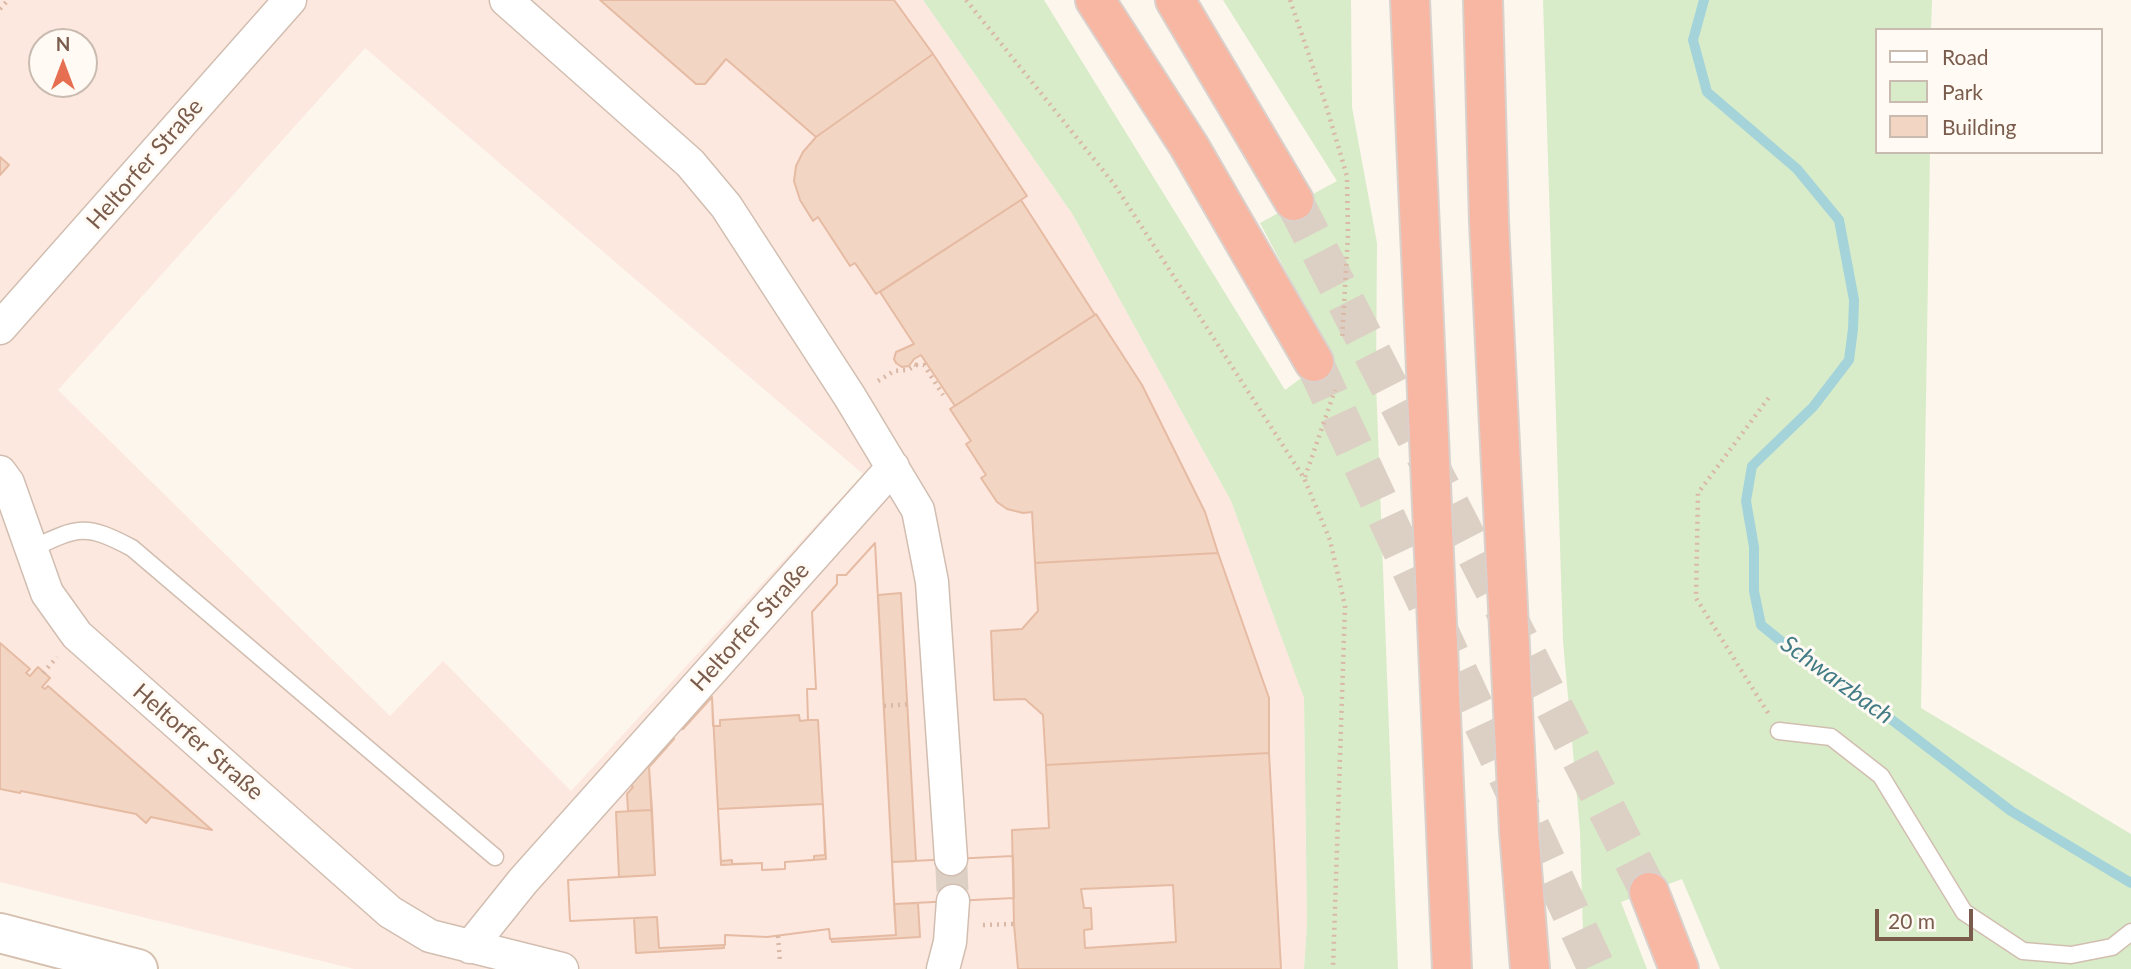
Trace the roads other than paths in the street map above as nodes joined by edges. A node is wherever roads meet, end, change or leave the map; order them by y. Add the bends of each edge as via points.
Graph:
1 (290, 0) edge
2 (506, 0) edge
3 (1095, 0) edge
4 (1175, 0) edge
5 (1410, 0) edge
6 (1483, 0) edge
7 (1294, 201) tunnel mouth
8 (0, 328) edge
9 (1331, 363) tunnel mouth
10 (893, 467) junction
11 (0, 472) edge
12 (31, 549) junction
13 (1779, 731) road end
14 (495, 857) dead end
15 (951, 859) tunnel mouth
16 (1649, 892) tunnel mouth
17 (953, 901) tunnel mouth
18 (2131, 932) edge
19 (0, 933) edge
20 (470, 947) junction
21 (138, 969) edge
22 (562, 969) edge
23 (943, 969) edge
24 (1452, 969) edge
25 (1530, 969) edge
26 (1679, 969) edge

1 - 8 street, Heltorfer Straße
2 - 10 street via 690,163 726,206
3 - 9 highway
4 - 7 highway
5 - 24 highway
6 - 25 highway via 1517,804
10 - 15 street via 918,510 932,582
10 - 20 street, Heltorfer Straße via 516,875
11 - 12 street, Heltorfer Straße
12 - 14 lane via 83,530 105,533 132,548
12 - 20 street, Heltorfer Straße via 47,593 77,635 390,912 430,936
13 - 18 lane via 1831,737 1881,776 1964,912 2023,951 2071,955 2112,947
16 - 26 highway
17 - 23 street
19 - 21 street
20 - 22 street, Heltorfer Straße

